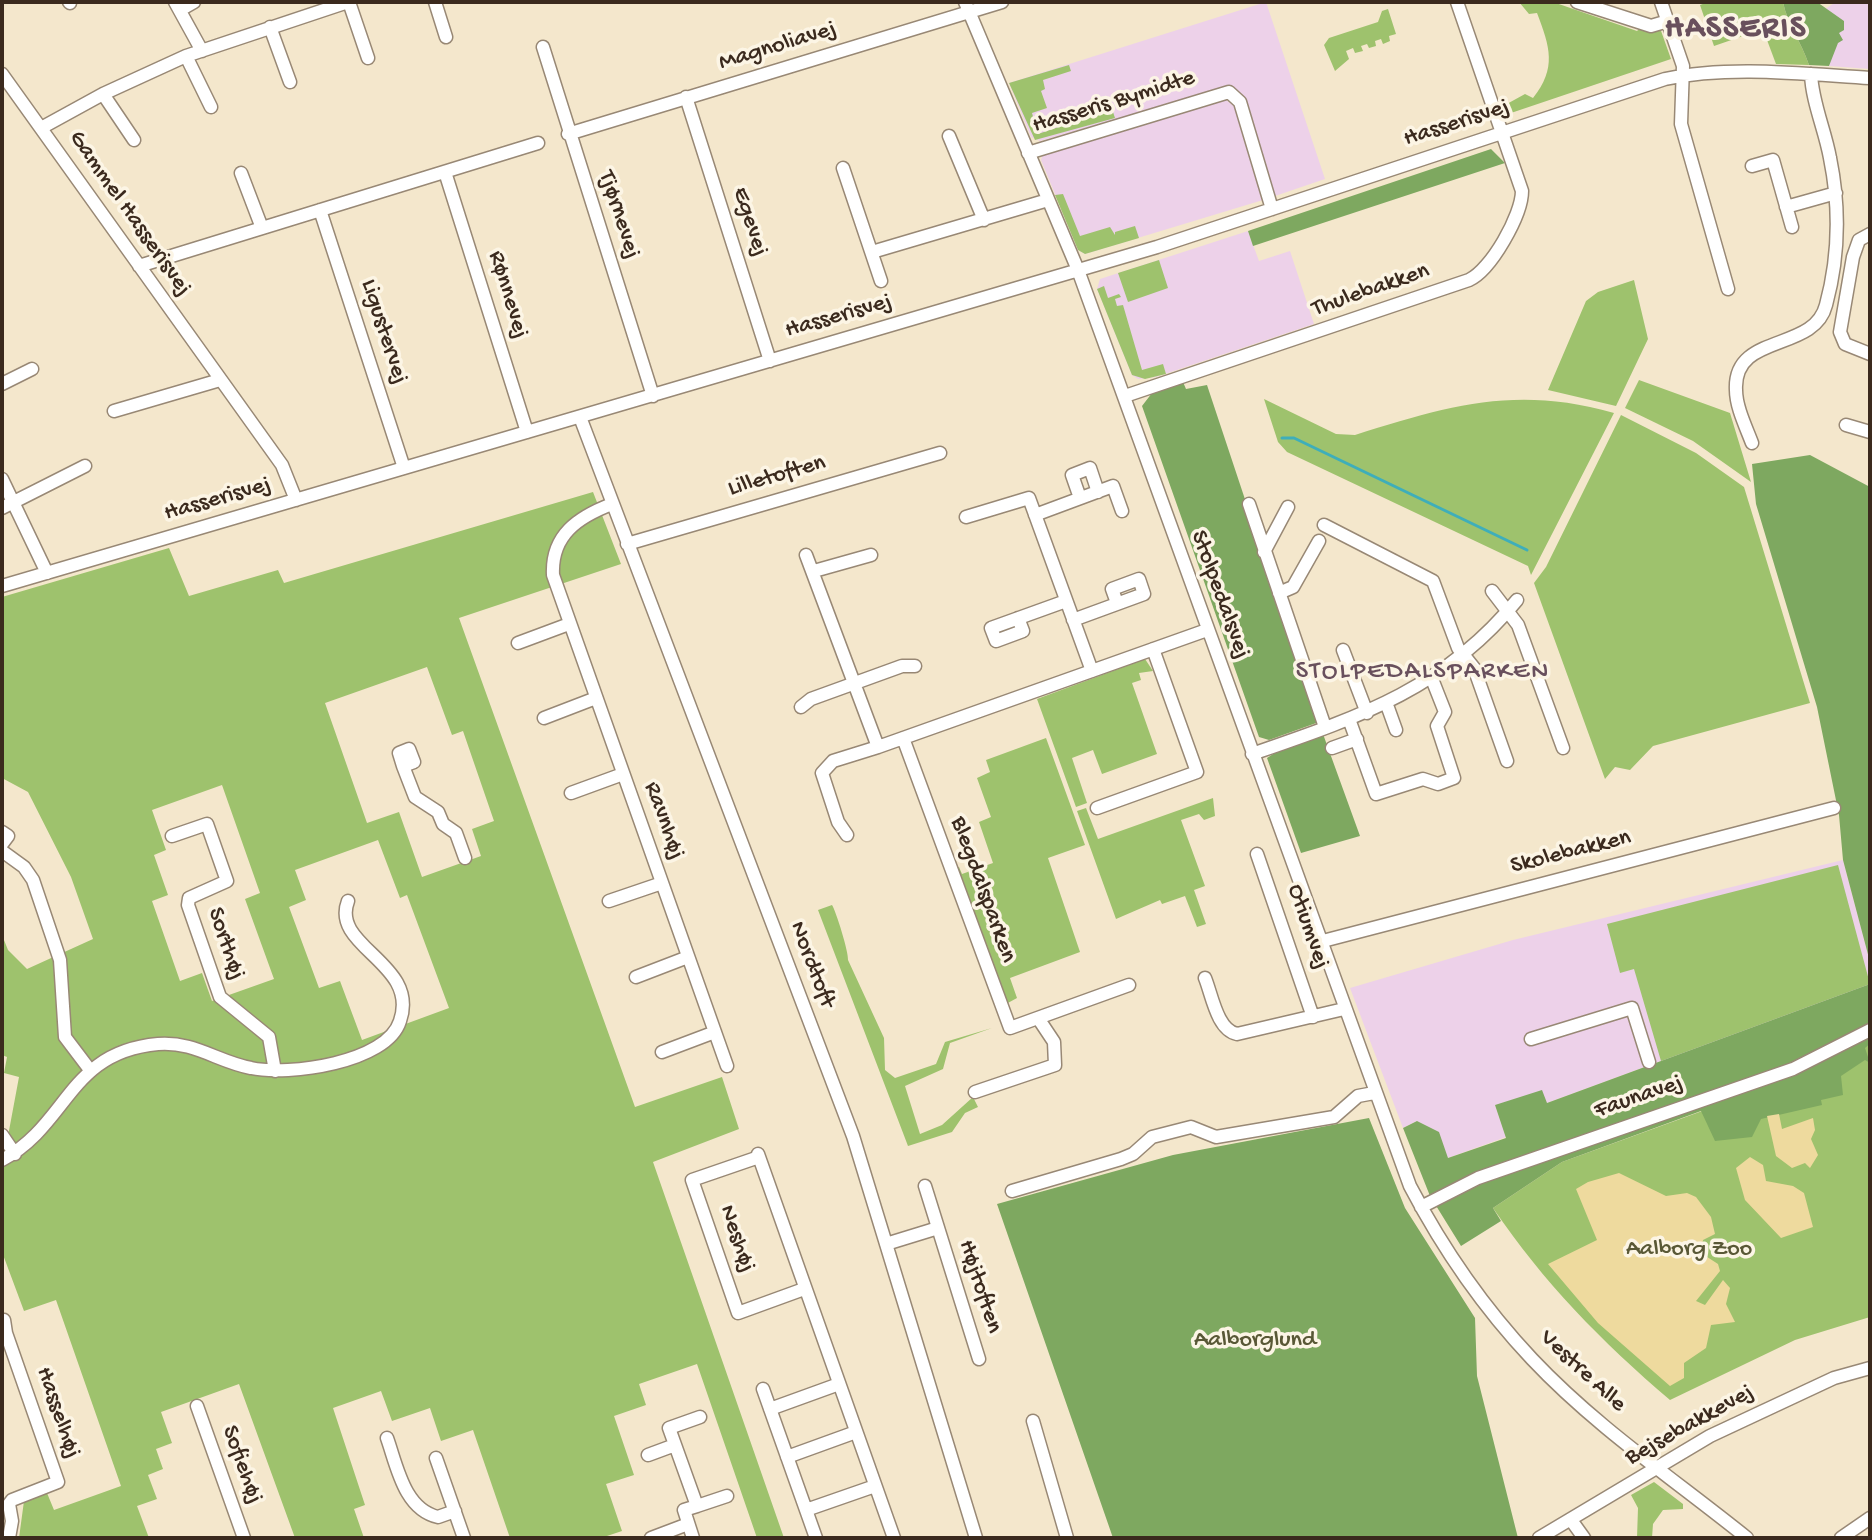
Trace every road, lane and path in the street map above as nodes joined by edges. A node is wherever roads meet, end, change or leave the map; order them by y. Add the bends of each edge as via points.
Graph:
1 (194, 2) edge
2 (348, 2) edge
3 (435, 2) edge
4 (1002, 2) edge
5 (1457, 2) edge
6 (1577, 2) edge
7 (1661, 2) edge
8 (178, 6) edge
9 (967, 7) edge
10 (1668, 21) junction
11 (270, 27) junction
12 (446, 37) dead end
13 (543, 47) dead end
14 (202, 51) junction
15 (186, 56) junction
16 (368, 58) dead end
17 (2, 74) edge
18 (1811, 74) junction
19 (1684, 75) junction
20 (1870, 78) edge
21 (290, 82) dead end
22 (103, 94) junction
23 (686, 97) junction
24 (211, 107) dead end
25 (41, 128) junction
26 (1503, 131) junction
27 (568, 134) junction
28 (949, 136) dead end
29 (134, 140) dead end
30 (538, 143) dead end
31 (1028, 153) junction
32 (1752, 166) dead end
33 (843, 168) dead end
34 (445, 172) junction
35 (241, 173) dead end
36 (1836, 193) junction
37 (1048, 200) junction
38 (1786, 207) junction
39 (1272, 209) junction
40 (320, 210) junction
41 (984, 220) junction
42 (1792, 227) dead end
43 (262, 228) junction
44 (1870, 234) edge
45 (872, 252) junction
46 (1836, 255) junction
47 (1853, 257) junction
48 (139, 266) junction
49 (1078, 270) junction
50 (881, 281) dead end
51 (1728, 289) dead end
52 (1870, 354) edge
53 (770, 361) junction
54 (32, 369) dead end
55 (220, 380) junction
56 (2, 384) edge
57 (653, 396) junction
58 (1125, 396) junction
59 (114, 411) dead end
60 (580, 417) junction
61 (1846, 425) dead end
62 (527, 432) junction
63 (1870, 432) edge
64 (1752, 443) dead end
65 (940, 453) dead end
66 (85, 466) dead end
67 (404, 468) junction
68 (2, 479) edge
69 (1098, 492) junction
70 (1080, 498) junction
71 (296, 500) junction
72 (612, 504) junction
73 (1249, 504) dead end
74 (8, 505) edge
75 (1288, 507) dead end
76 (1122, 511) dead end
77 (1035, 515) junction
78 (966, 517) dead end
79 (1324, 525) dead end
80 (1319, 541) dead end
81 (627, 544) junction
82 (1264, 552) junction
83 (806, 555) dead end
84 (871, 555) dead end
85 (814, 571) junction
86 (47, 573) junction
87 (2, 586) edge
88 (1492, 591) dead end
89 (1279, 593) junction
90 (1517, 600) dead end
91 (1066, 601) junction
92 (1117, 603) dead end
93 (1507, 613) junction
94 (1018, 618) dead end
95 (1073, 620) junction
96 (569, 624) junction
97 (1207, 630) junction
98 (518, 643) dead end
99 (1153, 649) junction
100 (1343, 650) dead end
101 (1464, 655) junction
102 (915, 666) dead end
103 (1092, 671) junction
104 (1432, 679) junction
105 (855, 684) junction
106 (596, 698) junction
107 (1387, 705) junction
108 (801, 707) dead end
109 (1367, 713) junction
110 (544, 718) dead end
111 (1349, 719) junction
112 (1325, 727) junction
113 (1396, 730) dead end
114 (903, 738) junction
115 (1357, 739) junction
116 (878, 747) junction
117 (1332, 748) dead end
118 (1563, 748) dead end
119 (1252, 754) junction
120 (1507, 761) dead end
121 (403, 766) dead end
122 (623, 774) junction
123 (571, 793) dead end
124 (1097, 808) dead end
125 (1834, 808) dead end
126 (2, 832) edge
127 (847, 835) dead end
128 (172, 836) dead end
129 (2, 844) edge
130 (2, 851) edge
131 (1257, 854) dead end
132 (465, 858) dead end
133 (662, 883) junction
134 (348, 901) dead end
135 (609, 901) dead end
136 (1319, 942) junction
137 (688, 957) junction
138 (636, 977) dead end
139 (1205, 978) dead end
140 (1129, 985) dead end
141 (1344, 1009) junction
142 (1313, 1017) junction
143 (1038, 1018) junction
144 (1870, 1030) edge
145 (715, 1032) junction
146 (1531, 1039) dead end
147 (662, 1052) dead end
148 (1649, 1062) dead end
149 (727, 1066) dead end
150 (90, 1070) junction
151 (275, 1071) junction
152 (975, 1092) dead end
153 (1374, 1093) junction
154 (2, 1135) edge
155 (15, 1154) junction
156 (2, 1160) edge
157 (925, 1186) dead end
158 (1012, 1191) dead end
159 (1421, 1207) junction
160 (938, 1228) junction
161 (886, 1244) junction
162 (804, 1289) junction
163 (4, 1320) dead end
164 (979, 1359) dead end
165 (1870, 1368) edge
166 (839, 1384) junction
167 (763, 1389) dead end
168 (197, 1406) dead end
169 (770, 1409) junction
170 (700, 1417) dead end
171 (1033, 1421) dead end
172 (856, 1432) junction
173 (387, 1438) dead end
174 (675, 1445) junction
175 (648, 1455) dead end
176 (787, 1457) junction
177 (436, 1458) dead end
178 (1657, 1466) junction
179 (875, 1486) junction
180 (727, 1496) dead end
181 (697, 1506) junction
182 (806, 1510) junction
183 (455, 1511) junction
184 (1870, 1518) edge
185 (1571, 1520) junction
186 (688, 1524) junction
187 (891, 1537) edge
188 (9, 1538) edge
189 (244, 1538) edge
190 (464, 1538) edge
191 (651, 1538) edge
192 (693, 1538) edge
193 (816, 1538) edge
194 (976, 1538) edge
195 (1067, 1538) edge
196 (1539, 1538) edge
197 (1584, 1538) edge
198 (1747, 1538) edge
199 (1841, 1538) edge

1 - 8 street
2 - 11 street
2 - 16 street
3 - 12 street
4 - 9 street, Magnoliavej
5 - 26 street, Thulebakken
6 - 10 street via 1651,26
7 - 10 street
8 - 14 street
9 - 23 street, Magnoliavej
9 - 31 street, Stolpedalsvej
10 - 19 street
11 - 14 street
11 - 21 street
13 - 27 street, Tjørnevej
14 - 15 street
15 - 22 street
15 - 24 street
17 - 25 street, Gammel Hasserisvej
18 - 19 street, Hasserisvej
18 - 20 street, Hasserisvej
18 - 36 street
19 - 26 street, Hasserisvej
19 - 51 street via 1681,124
22 - 25 street
22 - 29 street
23 - 27 street, Magnoliavej
23 - 53 street, Egevej
25 - 48 street, Gammel Hasserisvej
26 - 39 street, Hasserisvej
26 - 58 street, Thulebakken via 1522,198 1491,263 1480,274
27 - 57 street, Tjørnevej
28 - 41 street
30 - 34 street
31 - 37 street, Stolpedalsvej
31 - 39 street, Hasseris Bymidte via 1229,92 1240,102
32 - 38 street via 1773,160
33 - 45 street
34 - 40 street
34 - 62 street, Rønnevej
35 - 43 street
36 - 38 street
36 - 46 street
37 - 41 street
37 - 49 street, Stolpedalsvej
38 - 42 street
39 - 49 street, Hasserisvej
40 - 43 street
40 - 67 street, Ligustervej
41 - 45 street
43 - 48 street
44 - 47 street via 1859,240
45 - 50 street
46 - 47 street
46 - 64 street via 1825,310 1816,326 1750,355 1736,377 1735,394
47 - 52 street via 1841,338 1849,347
48 - 55 street, Gammel Hasserisvej
49 - 53 street, Hasserisvej
49 - 58 street, Stolpedalsvej
53 - 57 street, Hasserisvej
54 - 56 street
55 - 59 street
55 - 71 street, Gammel Hasserisvej via 282,465
57 - 60 street, Hasserisvej
58 - 97 street, Stolpedalsvej
60 - 62 street, Hasserisvej
60 - 72 street, Nordtoft
61 - 63 street
62 - 67 street, Hasserisvej
65 - 81 street, Lilletoften
66 - 74 street
67 - 71 street, Hasserisvej
68 - 74 street
69 - 70 street
69 - 70 street via 1090,468 1072,475
69 - 76 street via 1113,486
70 - 77 street
71 - 86 street, Hasserisvej
72 - 81 street, Nordtoft
72 - 96 street, Ravnhøj via 576,522 555,551 553,575
73 - 82 street
74 - 86 street
75 - 82 street
77 - 78 street via 1029,498
77 - 91 street
79 - 101 street via 1433,581
80 - 89 street via 1293,587
81 - 161 street, Nordtoft via 853,1136
82 - 89 street
83 - 85 street
84 - 85 street
85 - 105 street
86 - 87 street, Hasserisvej
88 - 93 street
89 - 112 street
90 - 93 street
91 - 94 street
91 - 95 street
92 - 95 street
93 - 101 street
93 - 118 street via 1518,625
95 - 103 street
96 - 98 street
96 - 106 street, Ravnhøj
97 - 99 street
97 - 119 street, Stolpedalsvej
99 - 103 street
99 - 124 street via 1197,772
100 - 109 street
101 - 104 street
101 - 120 street via 1474,668
102 - 105 street
103 - 114 street
104 - 107 street
104 - 115 street via 1445,712 1437,726 1454,778 1438,784 1423,779 1376,794
105 - 108 street
105 - 116 street
106 - 110 street
106 - 122 street, Ravnhøj
107 - 109 street
107 - 113 street
109 - 111 street
111 - 112 street
111 - 115 street
112 - 119 street
114 - 116 street
114 - 143 street, Blegdalsparken via 1010,1028
115 - 117 street
116 - 127 street via 833,761 822,773
119 - 136 street, Stolpedalsvej
121 - 132 street via 415,797 456,833
122 - 123 street, Ravnhøj
122 - 133 street, Ravnhøj
125 - 136 street, Skolebakken
126 - 129 street via 8,836
128 - 151 street, Sorthøj via 207,824 227,881 196,892 188,905 220,997 269,1037
130 - 150 street via 33,880 60,960 65,1037
131 - 142 street, Otiumvej
133 - 135 street, Ravnhøj
133 - 137 street, Ravnhøj
134 - 151 street via 351,930 395,978 403,1006 401,1021 388,1040 367,1052
136 - 141 street, Stolpedalsvej
137 - 138 street
137 - 145 street, Ravnhøj
139 - 142 street via 1230,1033
140 - 143 street, Blegdalsparken
141 - 142 street
141 - 153 street, Stolpedalsvej
143 - 152 street via 1054,1042 1055,1065
144 - 159 street, Faunavej via 1793,1069 1478,1178
145 - 147 street
145 - 149 street, Ravnhøj
146 - 148 street via 1632,1008
150 - 151 street via 127,1050 172,1043 240,1066
150 - 155 street via 45,1127
153 - 158 street via 1358,1096 1334,1117 1216,1137 1191,1127 1152,1137 1121,1159
153 - 159 street, Stolpedalsvej
154 - 155 street
155 - 156 street
157 - 160 street, Højtoften
159 - 178 street, Vestre Alle via 1462,1274 1533,1360
160 - 161 street, Højtoften
160 - 164 street, Højtoften
161 - 194 street, Nordtoft
162 - 162 street, Neshøj via 758,1155 692,1180 738,1313
162 - 166 street, Neshøj
163 - 188 street, Hasselhøj via 58,1482 12,1500
165 - 178 street, Bejsebakkevej via 1834,1378 1745,1418
166 - 169 street
166 - 172 street, Neshøj
167 - 169 street
168 - 189 street, Sofiehøj
169 - 176 street
170 - 174 street via 669,1428
171 - 195 street
172 - 176 street
172 - 179 street, Neshøj
173 - 183 street via 417,1507 438,1517
174 - 175 street
174 - 181 street
176 - 182 street
177 - 183 street
178 - 185 street, Bejsebakkevej
178 - 198 street, Vestre Alle
179 - 182 street
179 - 187 street, Neshøj
180 - 181 street
181 - 186 street via 684,1510
182 - 193 street
183 - 190 street
184 - 199 street
185 - 196 street, Bejsebakkevej
185 - 197 street
186 - 191 street
186 - 192 street

